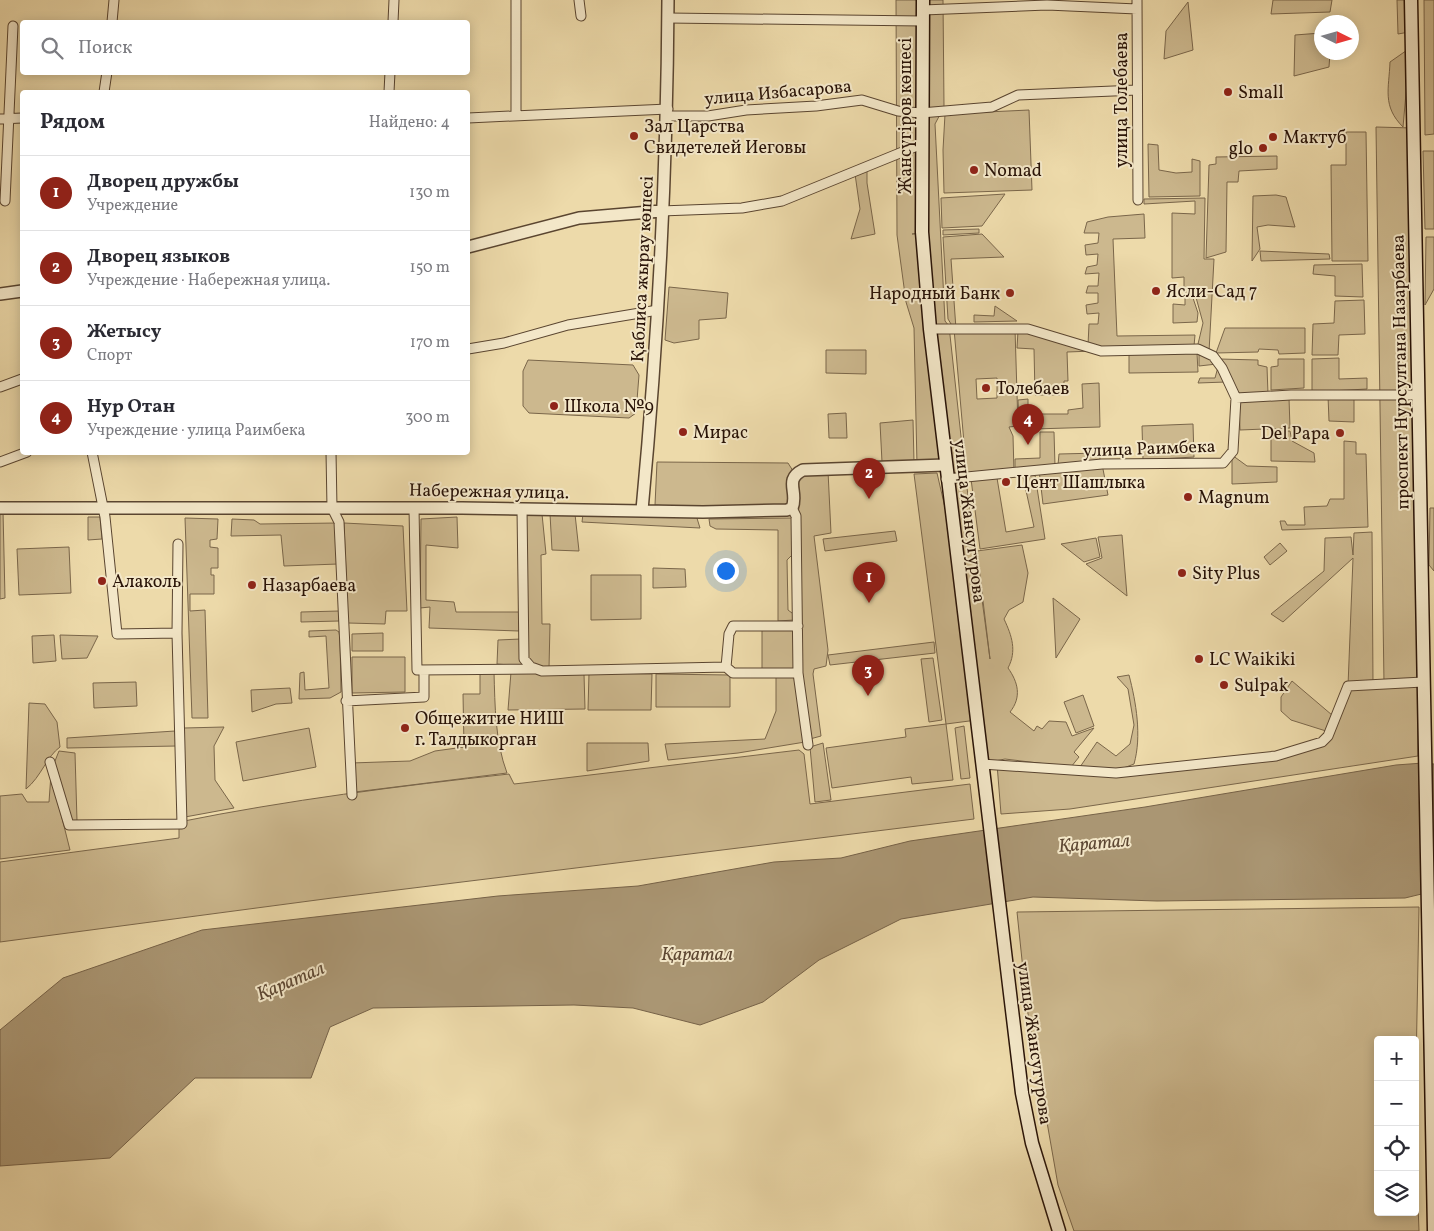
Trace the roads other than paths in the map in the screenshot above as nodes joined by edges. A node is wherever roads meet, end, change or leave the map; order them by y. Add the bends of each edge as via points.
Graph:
1 (114, 0) edge
2 (394, 0) edge
3 (516, 0) edge
4 (579, 0) edge
5 (668, 0) edge
6 (1411, 0) edge
7 (1137, 4) edge
8 (923, 10) edge
9 (581, 16) dead end
10 (668, 18) junction
11 (112, 20) edge
12 (393, 20) edge
13 (13, 26) dead end
14 (107, 75) edge
15 (390, 75) edge
16 (104, 90) edge
17 (389, 90) edge
18 (1136, 90) junction
19 (667, 113) junction
20 (921, 113) junction
21 (516, 116) junction
22 (20, 118) edge
23 (470, 118) edge
24 (5, 119) edge
25 (922, 144) junction
26 (1138, 200) dead end
27 (5, 201) dead end
28 (662, 211) junction
29 (922, 232) joint
30 (470, 247) edge
31 (20, 291) edge
32 (0, 294) edge
33 (658, 310) junction
34 (930, 329) junction
35 (470, 349) edge
36 (20, 380) edge
37 (0, 387) edge
38 (1418, 395) junction
39 (1236, 398) junction
40 (20, 455) edge
41 (93, 455) edge
42 (331, 455) edge
43 (0, 462) edge
44 (945, 465) junction
45 (946, 479) junction
46 (0, 508) edge
47 (104, 508) junction
48 (332, 508) junction
49 (414, 508) junction
50 (792, 508) junction
51 (522, 509) junction
52 (642, 510) junction
53 (178, 544) dead end
54 (798, 626) junction
55 (177, 633) junction
56 (726, 667) junction
57 (536, 669) junction
58 (424, 670) junction
59 (798, 673) junction
60 (1423, 682) junction
61 (346, 701) junction
62 (808, 745) dead end
63 (50, 762) dead end
64 (982, 764) junction
65 (352, 795) dead end
66 (1432, 928) edge
67 (1059, 1231) edge
68 (1434, 1231) edge

1 - 11 street
2 - 12 street
3 - 21 street
4 - 9 street
5 - 10 street, Қаблиса жырау көшесі
6 - 38 main road, проспект Нурсултана Назарбаева
7 - 8 street
7 - 18 street, улица Толебаева
8 - 10 street
8 - 20 main road, Жансүгіров көшесі
10 - 19 street, Қаблиса жырау көшесі
13 - 24 street
14 - 16 street
15 - 17 street
18 - 20 street, улица Избасарова via 1018,95 992,107
18 - 26 street, улица Толебаева
19 - 20 street, улица Избасарова via 708,116 862,100
19 - 21 street, улица Избасарова
19 - 28 street, Қаблиса жырау көшесі
20 - 25 main road, Жансүгіров көшесі
21 - 23 street, улица Избасарова
22 - 24 street
24 - 27 street
25 - 28 street via 782,201 742,208
25 - 29 main road, Жансүгіров көшесі
28 - 30 street via 579,218
28 - 33 street, Қаблиса жырау көшесі
29 - 34 main road, улица Жансугурова
31 - 32 street
33 - 35 street via 568,325
33 - 52 street, Қаблиса жырау көшесі
34 - 39 street via 1028,329 1101,351 1198,349 1213,356
34 - 44 main road, улица Жансугурова
36 - 37 street
38 - 39 street
38 - 60 main road, проспект Нурсултана Назарбаева
39 - 45 street, улица Раимбека via 1233,451 1223,462 1102,464
40 - 43 street
41 - 47 street
42 - 48 street
44 - 45 main road, улица Жансугурова
44 - 50 street via 803,470 795,474 792,481
45 - 64 main road, улица Жансугурова
46 - 47 street, Набережная улица.
47 - 48 street, Набережная улица.
47 - 55 street via 117,634
48 - 49 street, Набережная улица.
48 - 61 street via 339,522
49 - 51 street, Набережная улица.
49 - 58 street via 417,670
50 - 52 street, Набережная улица.
50 - 54 street via 796,516
51 - 52 street, Набережная улица.
51 - 57 street via 524,659
53 - 55 street
54 - 56 street via 733,626 729,634
54 - 59 street
55 - 63 street via 182,824 69,825
56 - 57 street via 587,671
56 - 59 street via 733,673
57 - 58 street
58 - 61 street via 424,697
59 - 62 street
60 - 64 street via 1348,686 1328,736 1322,742 1276,756 1116,773
60 - 66 main road, проспект Нурсултана Назарбаева
61 - 65 street
64 - 67 main road, улица Жансугурова via 1022,1094 1032,1143
66 - 68 main road, проспект Нурсултана Назарбаева

